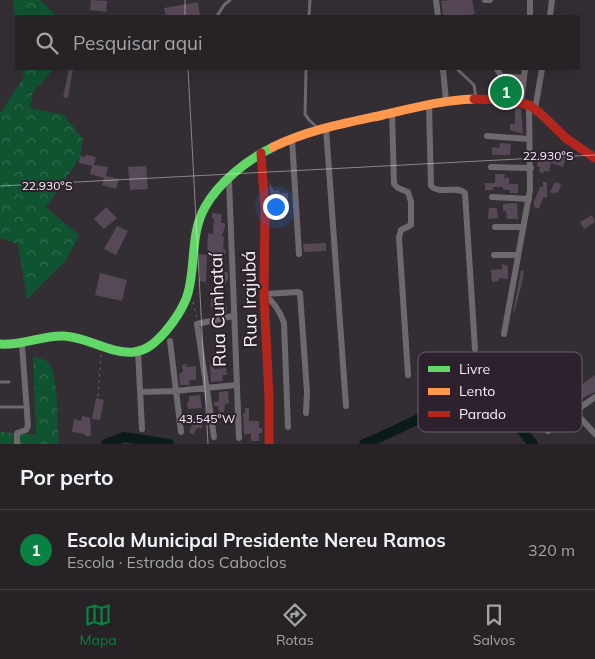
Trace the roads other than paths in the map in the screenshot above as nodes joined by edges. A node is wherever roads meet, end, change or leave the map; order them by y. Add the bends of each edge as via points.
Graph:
1 (230, 0) edge
2 (310, 0) edge
3 (436, 0) edge
4 (485, 0) edge
5 (490, 0) edge
6 (530, 0) edge
7 (552, 0) edge
8 (218, 15) edge
9 (309, 15) edge
10 (438, 15) edge
11 (530, 15) edge
12 (550, 15) edge
13 (306, 70) edge
14 (443, 70) edge
15 (458, 70) edge
16 (498, 70) edge
17 (525, 70) edge
18 (542, 70) edge
19 (524, 78) junction
20 (476, 99) junction
21 (446, 101) junction
22 (429, 105) junction
23 (528, 106) junction
24 (392, 112) junction
25 (323, 129) junction
26 (487, 136) dead end
27 (292, 139) junction
28 (529, 139) junction
29 (260, 153) junction
30 (595, 158) edge
31 (490, 166) dead end
32 (530, 168) junction
33 (229, 180) junction
34 (492, 197) dead end
35 (529, 199) junction
36 (495, 227) dead end
37 (523, 227) junction
38 (299, 254) dead end
39 (494, 256) dead end
40 (518, 256) junction
41 (264, 294) junction
42 (234, 316) junction
43 (504, 334) dead end
44 (170, 341) dead end
45 (0, 344) edge
46 (22, 345) junction
47 (476, 349) dead end
48 (138, 351) junction
49 (408, 375) dead end
50 (0, 382) edge
51 (9, 382) dead end
52 (236, 385) junction
53 (206, 387) junction
54 (175, 391) junction
55 (140, 392) junction
56 (595, 397) edge
57 (26, 406) junction
58 (346, 406) dead end
59 (0, 407) edge
60 (582, 407) edge
61 (306, 413) dead end
62 (582, 420) edge
63 (288, 427) dead end
64 (142, 429) dead end
65 (181, 432) dead end
66 (595, 434) edge
67 (214, 437) dead end
68 (238, 438) dead end
69 (17, 444) edge
70 (269, 444) edge

1 - 8 lane
2 - 9 lane
3 - 10 street
4 - 5 street
6 - 11 street
7 - 12 street
13 - 25 lane via 306,114 309,120
14 - 21 street
15 - 20 lane via 474,85
16 - 19 street via 501,76
17 - 19 street
18 - 23 street
19 - 23 street
20 - 21 street
20 - 23 street
21 - 22 street
22 - 24 street
22 - 47 street via 431,186 437,190 465,193
23 - 28 street
23 - 30 street
24 - 25 street
24 - 49 street via 394,184 408,192 411,202 411,226 401,230 399,237
25 - 27 street
25 - 58 street
26 - 28 street
27 - 29 street
27 - 38 street
28 - 32 street
29 - 33 street
29 - 41 street, Rua Irajubá via 265,210
31 - 32 street
32 - 35 street
33 - 42 street, Rua Cunhataí
33 - 48 street via 210,199 196,228 184,305 158,340
34 - 35 street
35 - 37 street
36 - 37 street
37 - 40 street
39 - 40 street
40 - 43 street
41 - 61 street via 300,293
41 - 63 street via 273,301 284,323
41 - 70 street, Rua Irajubá
42 - 52 street, Rua Cunhataí
42 - 53 street via 199,323 197,327
44 - 54 street
45 - 46 street
46 - 48 street via 62,336 119,350
46 - 57 street
48 - 55 street
50 - 51 lane
52 - 53 street
52 - 68 street, Rua Cunhataí
53 - 54 street
53 - 67 street
54 - 55 street
54 - 65 street
55 - 64 street
56 - 60 street
57 - 59 lane
57 - 69 street via 28,428 19,431
62 - 66 street

